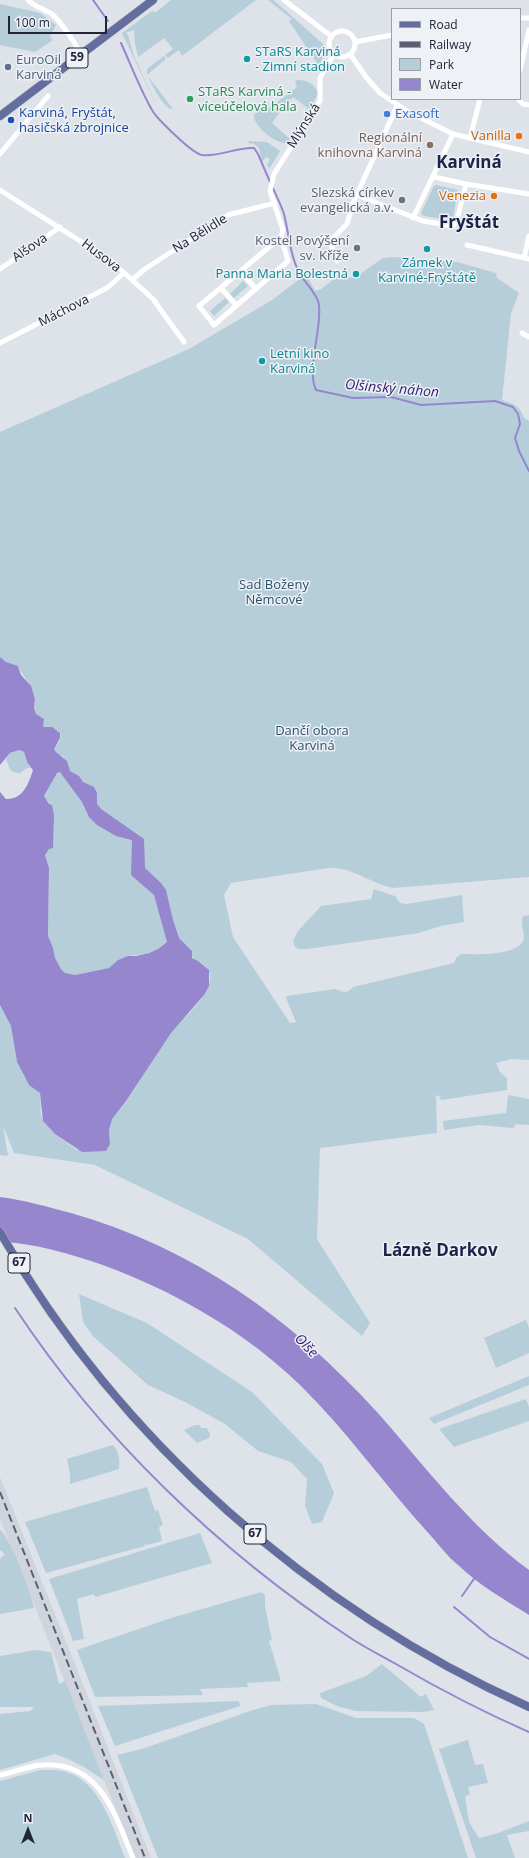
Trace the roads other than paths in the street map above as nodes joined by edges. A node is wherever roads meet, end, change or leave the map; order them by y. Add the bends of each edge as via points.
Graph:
1 (28, 0) edge
2 (284, 0) edge
3 (153, 1) edge
4 (529, 30) edge
5 (391, 35) edge
6 (331, 36) junction
7 (355, 42) junction
8 (81, 54) junction
9 (334, 54) junction
10 (350, 54) junction
11 (521, 66) edge
12 (48, 96) dead end
13 (480, 100) edge
14 (519, 100) edge
15 (397, 106) junction
16 (529, 106) edge
17 (0, 116) edge
18 (453, 134) junction
19 (470, 138) junction
20 (529, 152) edge
21 (0, 154) edge
22 (434, 177) junction
23 (466, 184) junction
24 (0, 190) edge
25 (529, 194) edge
26 (357, 195) junction
27 (275, 204) junction
28 (413, 218) junction
29 (60, 227) junction
30 (529, 236) edge
31 (281, 237) junction
32 (468, 245) dead end
33 (527, 258) edge
34 (337, 261) dead end
35 (0, 268) edge
36 (240, 271) junction
37 (124, 273) junction
38 (133, 279) junction
39 (221, 288) junction
40 (256, 289) junction
41 (236, 305) junction
42 (522, 333) dead end
43 (529, 337) edge
44 (184, 342) dead end
45 (0, 343) edge
46 (0, 1232) edge
47 (529, 1707) edge
48 (0, 1775) edge
49 (133, 1858) edge

1 - 8 street via 52,15
2 - 6 street
3 - 8 main road, 59
4 - 11 street
5 - 7 street
6 - 7 street via 337,31 345,30 352,35
6 - 9 street via 329,46
7 - 10 street
8 - 17 main road, 59
9 - 10 street via 341,57
9 - 27 street, Mlýnská via 320,78 320,101 274,174 270,191
10 - 15 street via 380,93
12 - 21 street
13 - 19 street
14 - 16 street
15 - 18 street
15 - 26 street
18 - 19 street
18 - 22 street
19 - 20 street
22 - 23 street
22 - 28 street
23 - 25 street
23 - 28 street via 458,220 453,226
24 - 29 street, Husova
26 - 28 street
26 - 34 street via 347,224 333,238 332,250
27 - 31 street via 283,230
27 - 38 street, Na Bělidle via 228,215
29 - 35 street, Alšova
29 - 37 street, Husova via 110,260
30 - 33 street
31 - 36 street
31 - 40 street via 288,261
32 - 33 street
36 - 39 street
36 - 40 street
37 - 38 street, Husova
37 - 45 street, Máchova via 107,288
38 - 44 street, Husova via 153,299
39 - 41 street
39 - 41 street via 199,306 214,325
40 - 41 street
42 - 43 street
46 - 47 main road, 67 via 70,1340 144,1428 202,1487 260,1538 325,1588 447,1666
48 - 49 street via 41,1765 61,1765 76,1769 109,1801

